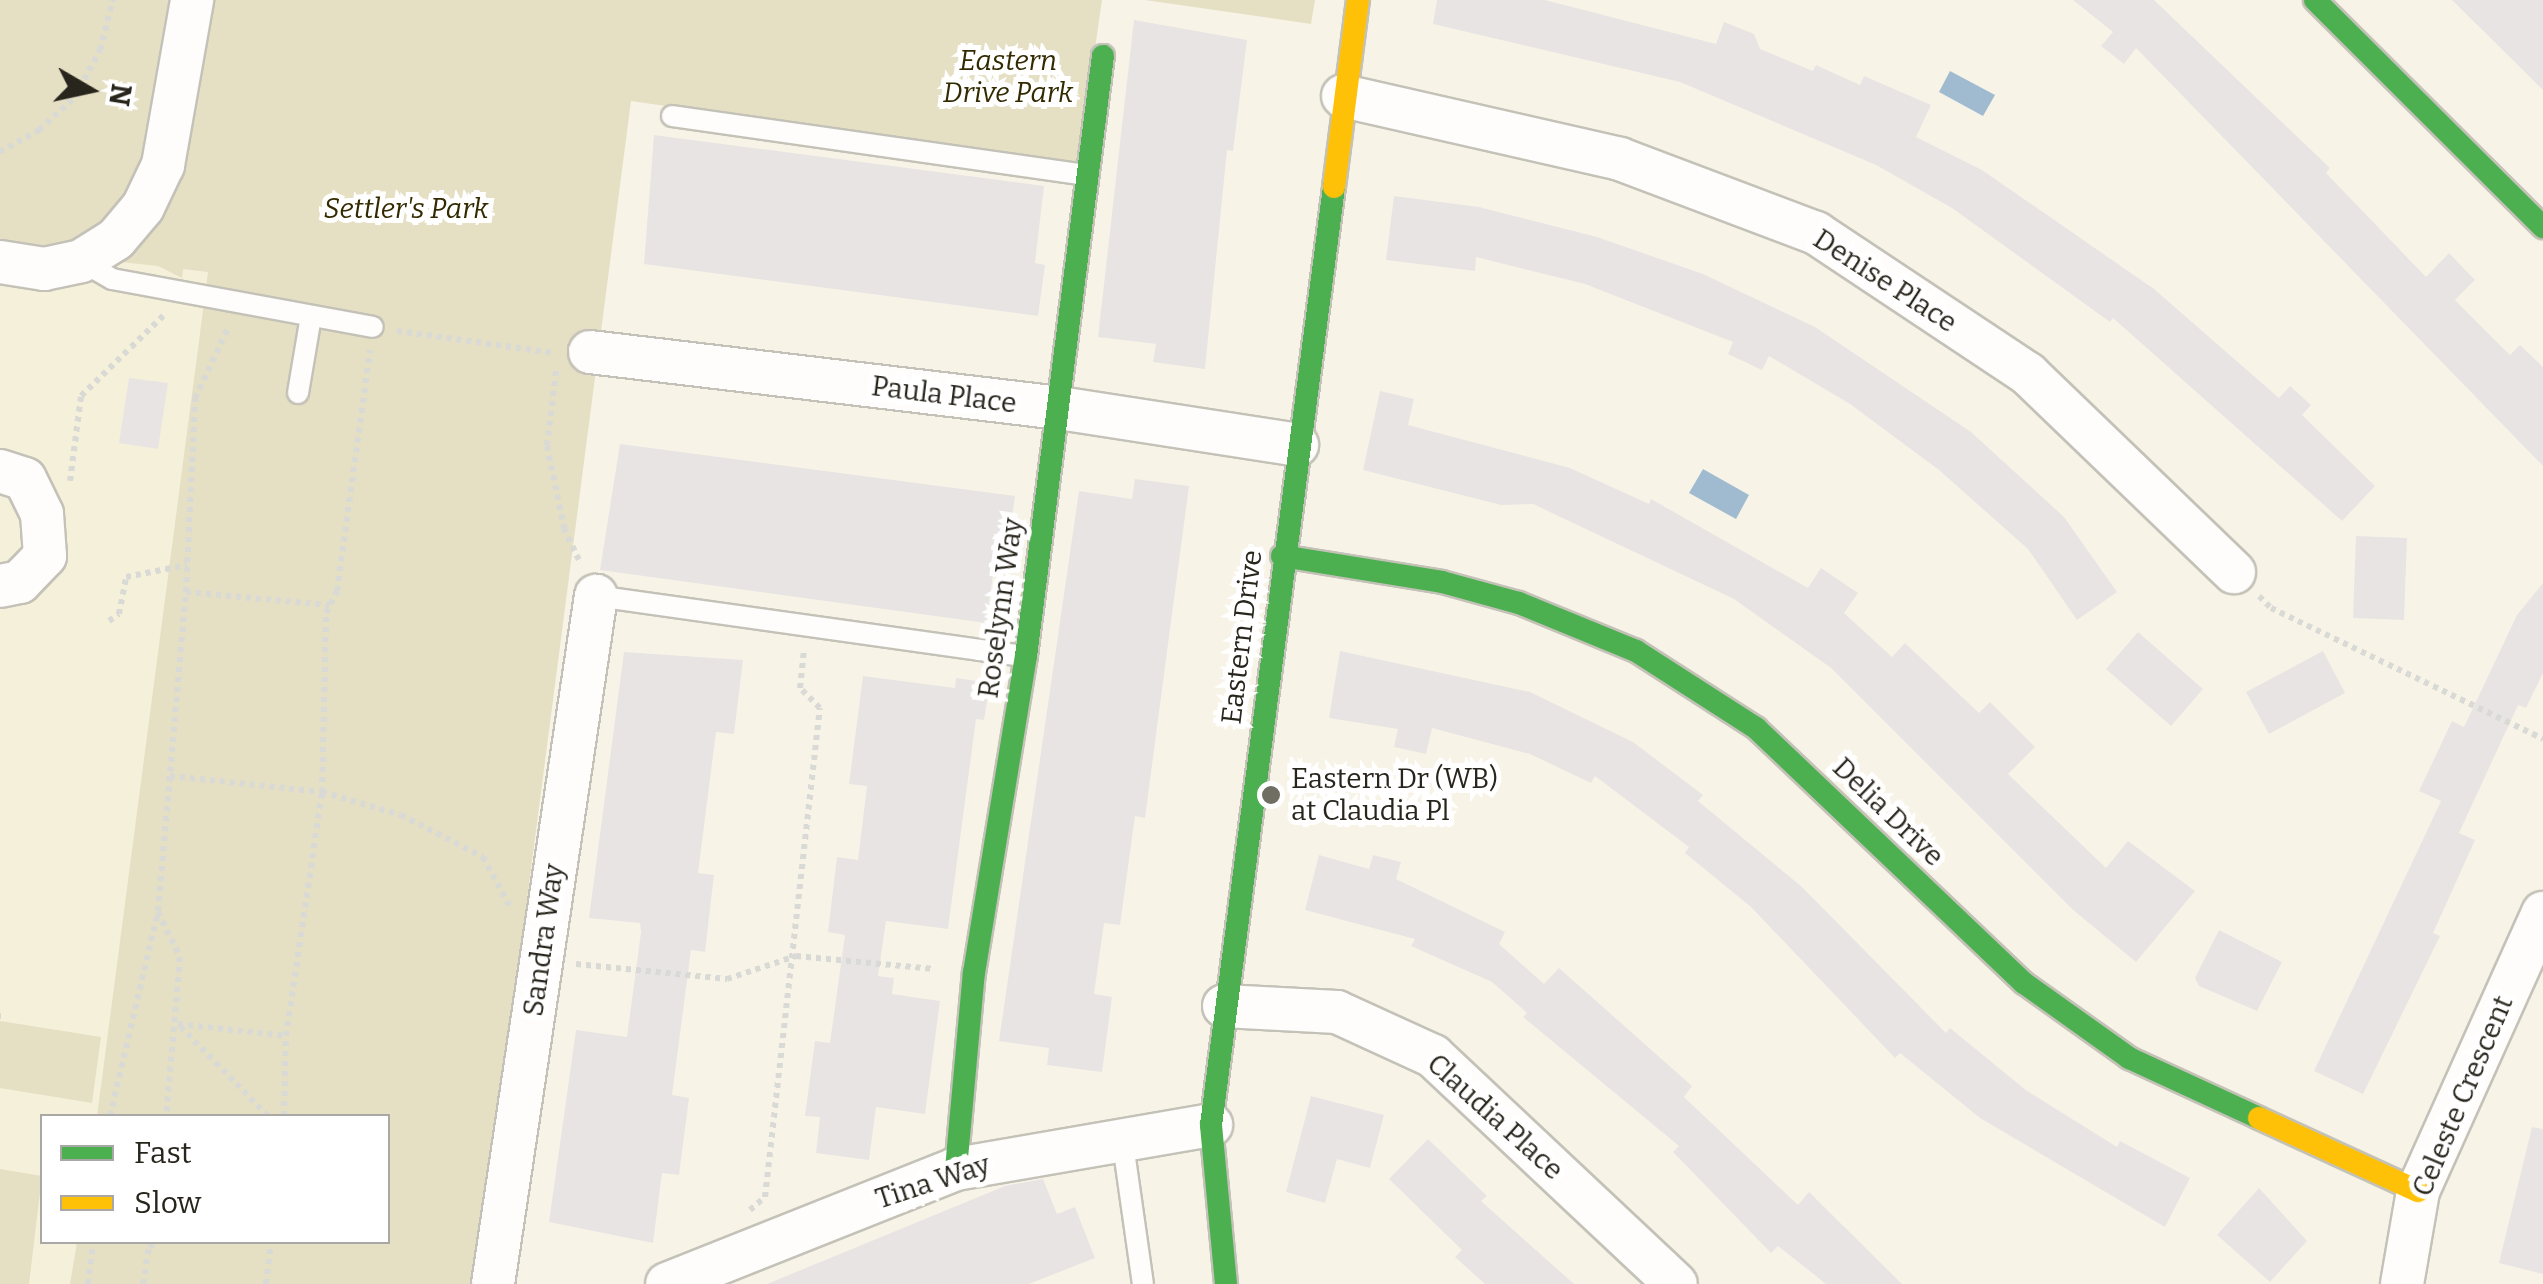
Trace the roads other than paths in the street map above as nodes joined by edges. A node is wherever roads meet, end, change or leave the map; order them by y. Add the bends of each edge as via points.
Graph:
1 (192, 0) edge
2 (1358, 0) edge
3 (2315, 0) edge
4 (1104, 56) dead end
5 (1343, 96) junction
6 (672, 116) dead end
7 (1086, 176) junction
8 (2543, 228) edge
9 (80, 261) junction
10 (0, 262) edge
11 (271, 286) dead end
12 (267, 308) junction
13 (311, 316) junction
14 (373, 327) road end
15 (590, 352) dead end
16 (298, 393) dead end
17 (1059, 408) junction
18 (1297, 445) junction
19 (0, 471) edge
20 (1282, 556) junction
21 (2234, 572) road end
22 (0, 586) edge
23 (596, 596) joint
24 (1026, 656) junction
25 (2543, 913) edge
26 (1224, 1006) junction
27 (1211, 1125) junction
28 (1122, 1137) junction
29 (956, 1168) junction
30 (2418, 1191) junction
31 (494, 1284) edge
32 (667, 1284) edge
33 (1144, 1284) edge
34 (1226, 1284) edge
35 (1676, 1284) edge
36 (2402, 1284) edge

1 - 9 street via 163,165 143,207 116,239
2 - 5 street, Eastern Drive
3 - 8 street
4 - 7 street, Roselynn Way
5 - 18 street, Eastern Drive
5 - 21 street, Denise Place via 1620,159 1816,233 2028,374
6 - 7 lane
7 - 17 street, Roselynn Way
9 - 10 street via 44,269
9 - 12 lane via 112,279
11 - 12 lane
12 - 13 lane
13 - 14 lane
13 - 16 lane
15 - 17 street, Paula Place
17 - 18 street, Paula Place
17 - 24 street, Roselynn Way
18 - 20 street, Eastern Drive
19 - 22 street via 25,479 42,514 45,556 20,582
20 - 26 street, Eastern Drive
20 - 30 street, Delia Drive via 1442,582 1519,603 1636,651 1756,728 2024,982 2129,1058
23 - 24 lane
23 - 31 street, Sandra Way
24 - 29 street, Roselynn Way via 974,973
25 - 30 street, Celeste Crescent
26 - 27 street, Eastern Drive
26 - 35 street, Claudia Place via 1337,1012 1433,1056
27 - 28 street, Tina Way
27 - 34 street, Eastern Drive
28 - 29 street, Tina Way
28 - 33 lane
29 - 32 street, Tina Way
30 - 36 street, Celeste Crescent

